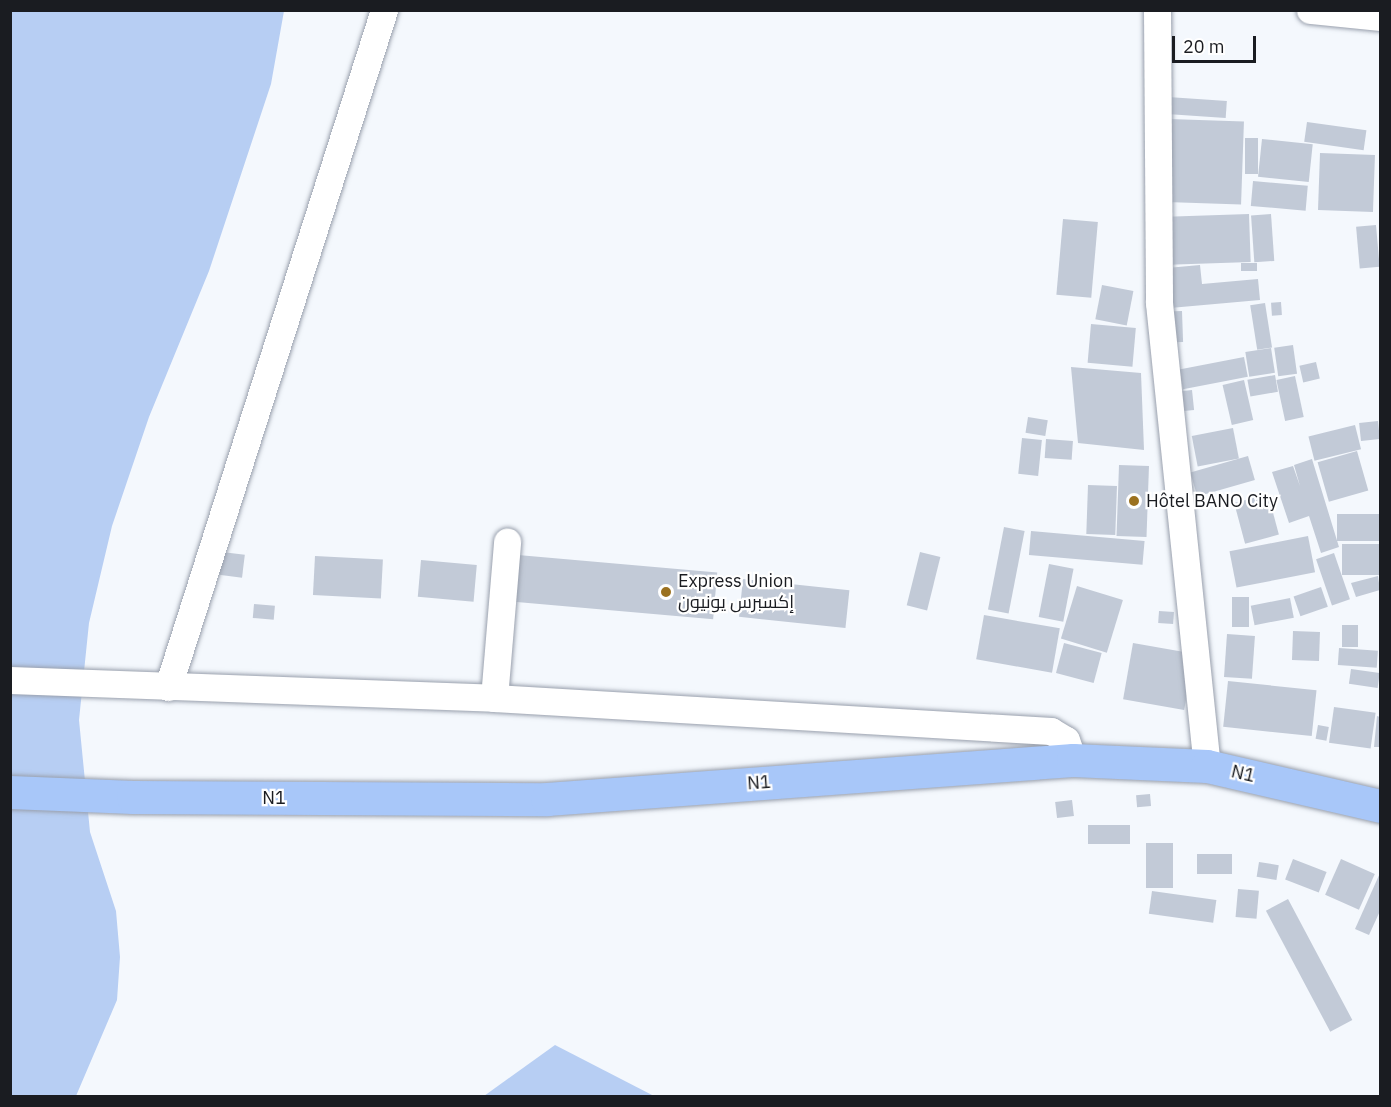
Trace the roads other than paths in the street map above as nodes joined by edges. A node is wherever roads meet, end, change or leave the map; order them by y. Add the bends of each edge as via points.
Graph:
1 (384, 10) edge
2 (1157, 10) edge
3 (1310, 10) edge
4 (1380, 17) edge
5 (507, 542) dead end
6 (10, 680) edge
7 (159, 686) junction
8 (494, 698) junction
9 (1073, 760) junction
10 (1207, 765) junction
11 (10, 792) edge
12 (1380, 806) edge

1 - 7 street
2 - 10 street via 1159,303
3 - 4 street
5 - 8 street
6 - 7 street
7 - 8 street
8 - 9 street via 1051,731 1065,740
9 - 10 highway, N1
9 - 11 highway, N1 via 547,799 133,797
10 - 12 highway, N1

